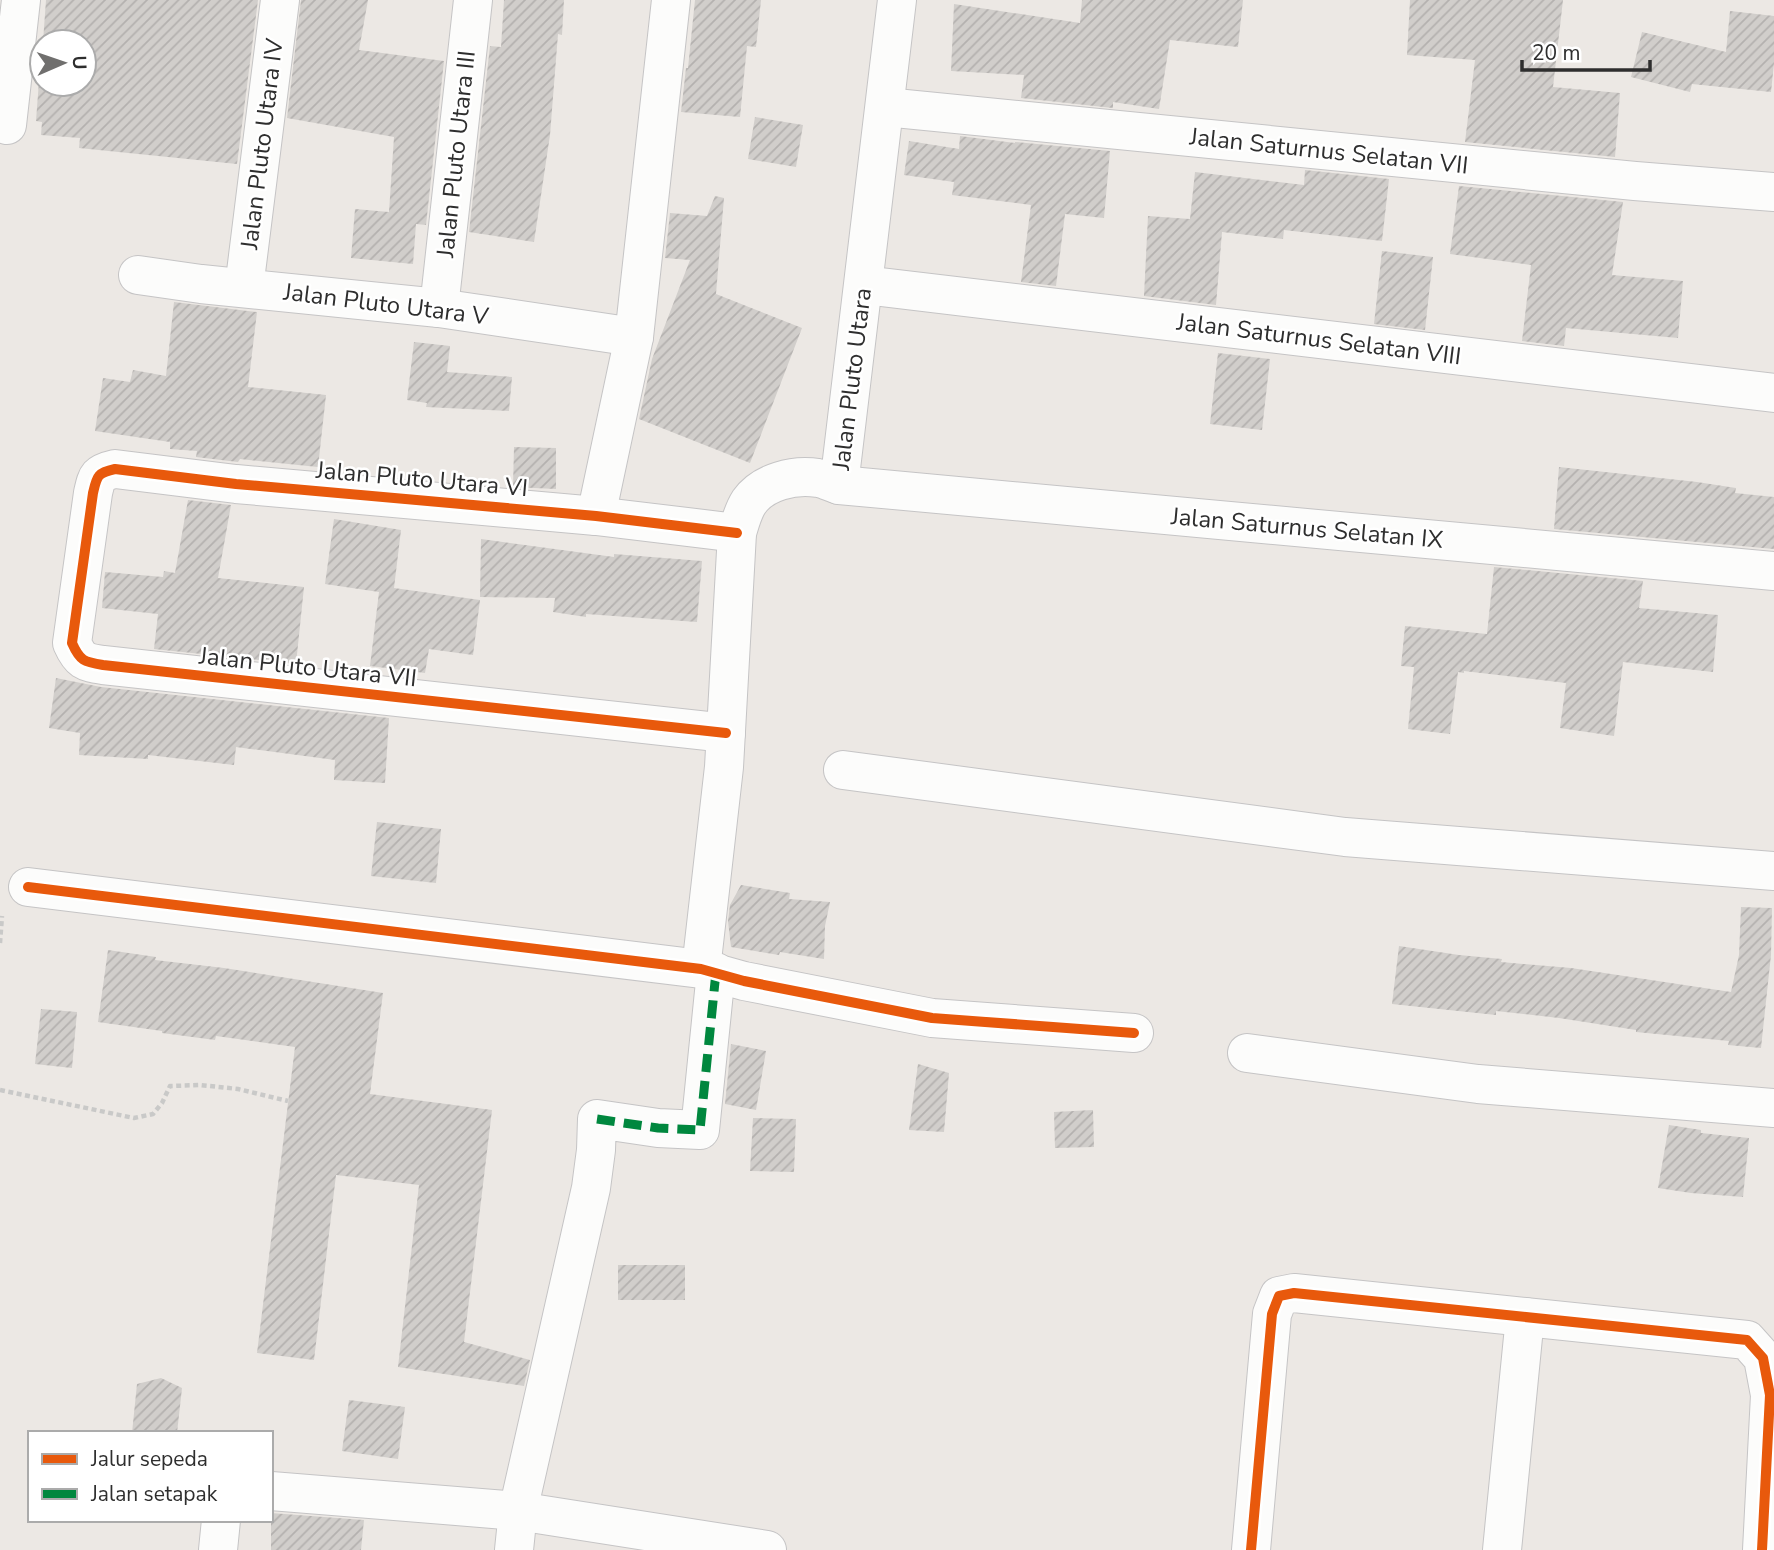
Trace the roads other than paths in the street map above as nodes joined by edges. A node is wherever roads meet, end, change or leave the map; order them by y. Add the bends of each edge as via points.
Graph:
1 (21, 0) edge
2 (280, 0) edge
3 (473, 0) edge
4 (671, 0) edge
5 (897, 0) edge
6 (885, 107) junction
7 (7, 125) dead end
8 (1774, 192) edge
9 (138, 275) dead end
10 (864, 285) junction
11 (244, 288) junction
12 (439, 308) junction
13 (634, 337) junction
14 (1774, 393) edge
15 (103, 472) joint
16 (839, 485) junction
17 (596, 516) junction
18 (737, 533) junction
19 (1774, 571) edge
20 (726, 733) junction
21 (843, 770) dead end
22 (1774, 872) edge
23 (27, 887) dead end
24 (708, 970) junction
25 (1134, 1033) dead end
26 (1247, 1053) dead end
27 (1774, 1108) edge
28 (1525, 1317) junction
29 (273, 1491) edge
30 (518, 1511) junction
31 (221, 1522) edge
32 (218, 1550) edge
33 (514, 1550) edge
34 (767, 1550) edge
35 (1251, 1550) edge
36 (1502, 1550) edge
37 (1762, 1550) edge

1 - 7 street
2 - 11 street, Jalan Pluto Utara IV
3 - 12 street, Jalan Pluto Utara III
4 - 13 street
5 - 6 street, Jalan Pluto Utara
6 - 8 street, Jalan Saturnus Selatan VII
6 - 10 street, Jalan Pluto Utara
9 - 11 street, Jalan Pluto Utara V
10 - 14 street, Jalan Saturnus Selatan VIII
10 - 16 street, Jalan Pluto Utara
11 - 12 street, Jalan Pluto Utara V
12 - 13 street, Jalan Pluto Utara V
13 - 17 street
15 - 17 street, Jalan Pluto Utara VI
15 - 20 street, Jalan Pluto Utara VII via 96,478 93,494 72,643 86,662
16 - 18 street, Jalan Pluto Utara via 818,478 770,484 748,504
16 - 19 street, Jalan Saturnus Selatan IX
17 - 18 street, Jalan Pluto Utara VI
18 - 20 street, Jalan Pluto Utara
20 - 24 street, Jalan Pluto Utara
21 - 22 street via 1345,837
23 - 24 street
24 - 25 street via 932,1018
24 - 30 street, Jalan Pluto Utara via 700,1130 597,1119 591,1188
26 - 27 street via 1478,1084
28 - 35 street via 1294,1293 1279,1296 1272,1314
28 - 36 street
28 - 37 street via 1747,1340 1763,1359 1770,1395
29 - 30 street
30 - 33 street
30 - 34 street
31 - 32 street

